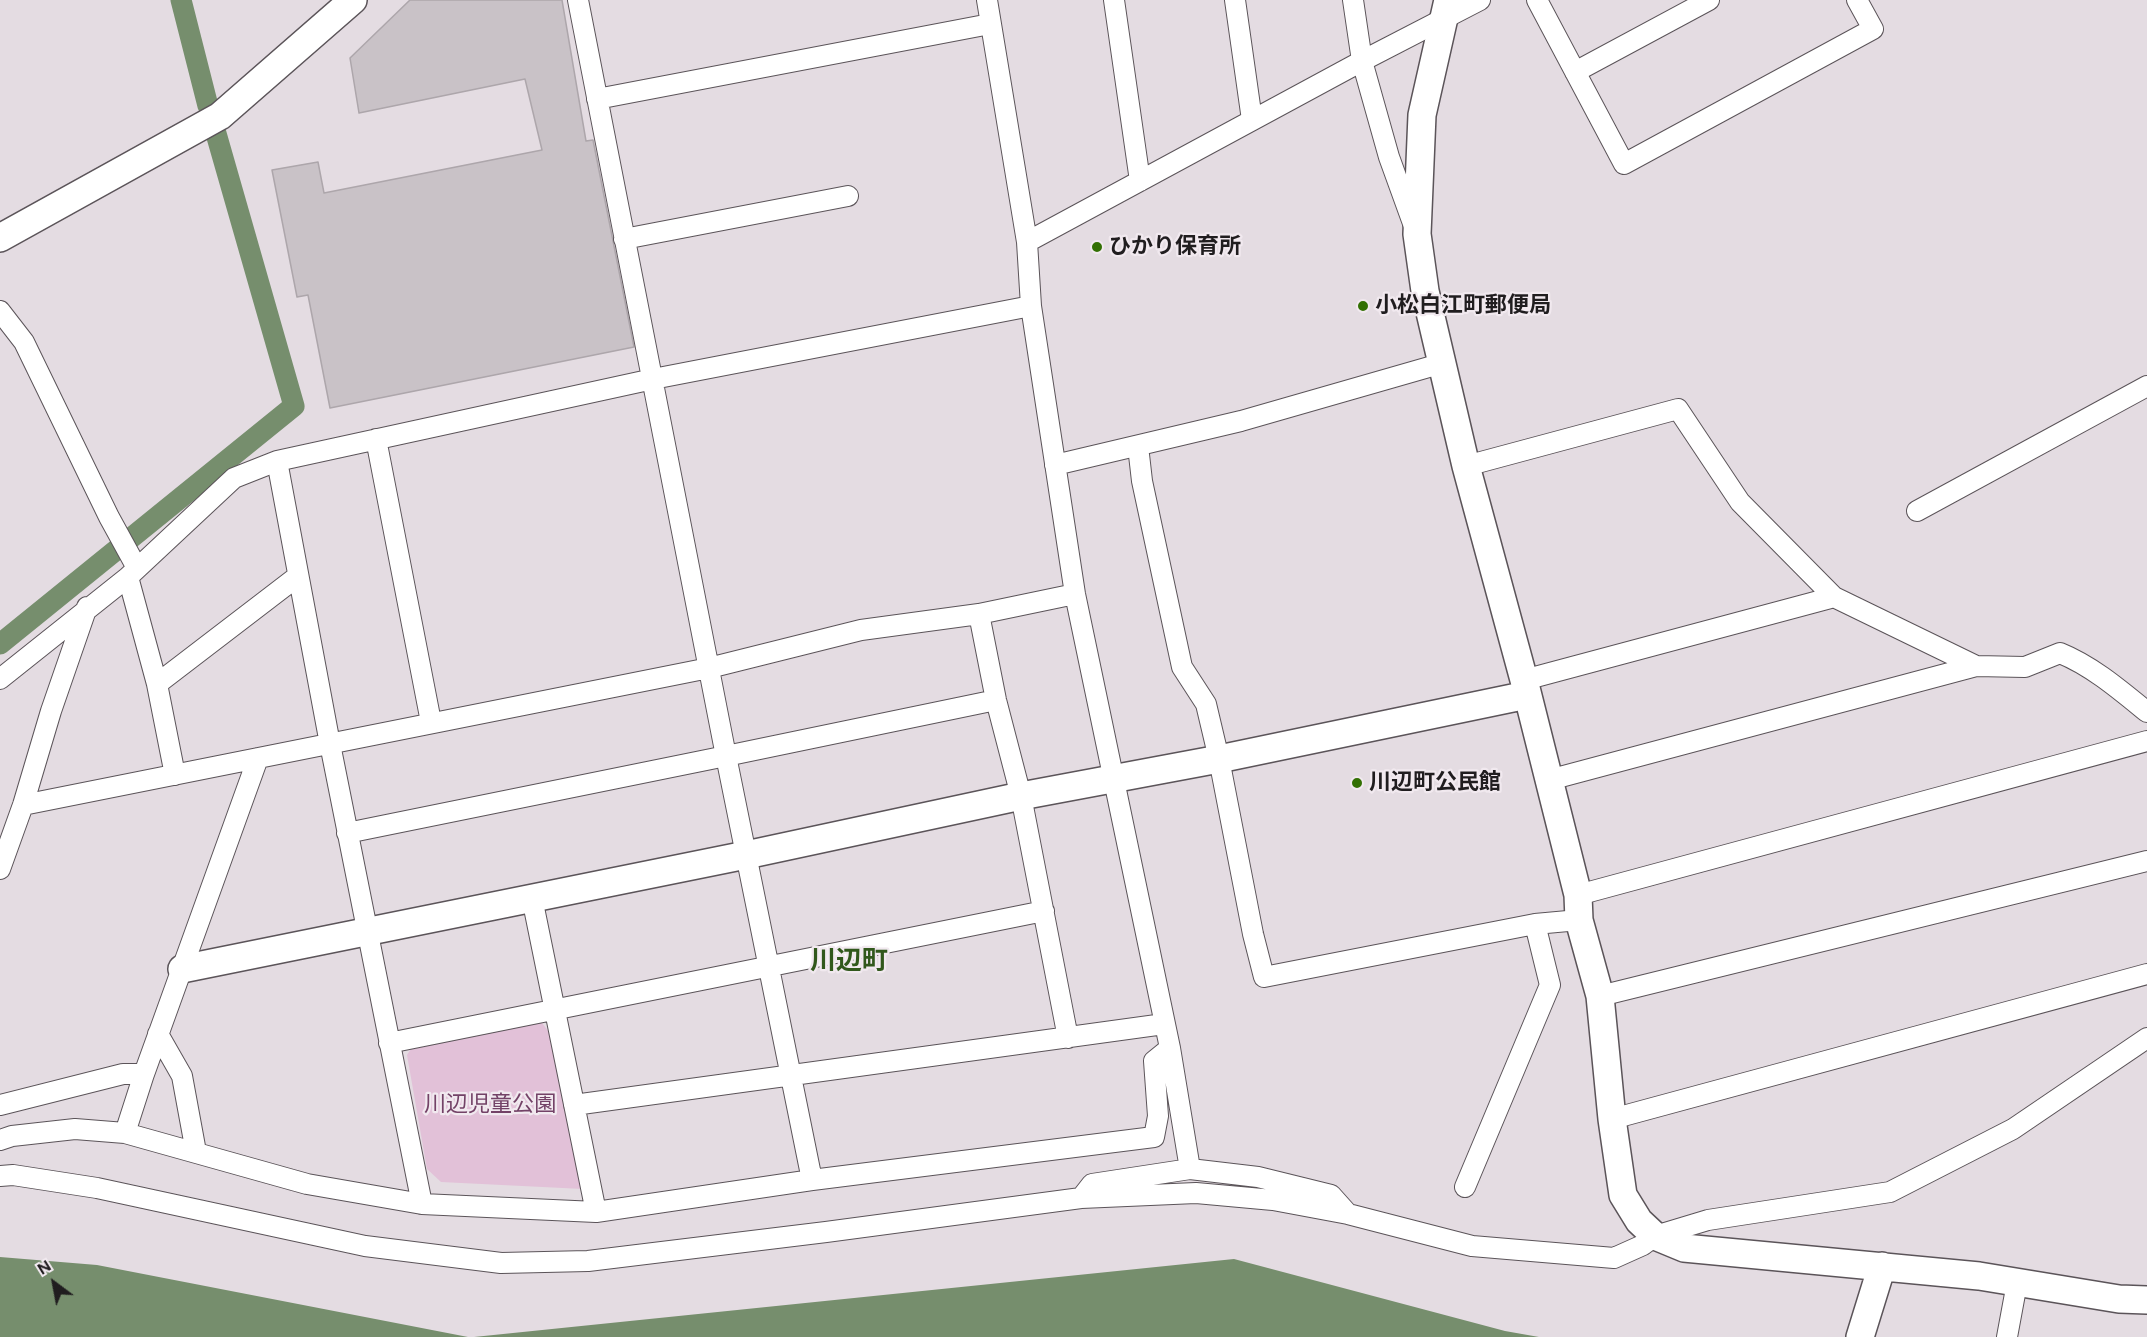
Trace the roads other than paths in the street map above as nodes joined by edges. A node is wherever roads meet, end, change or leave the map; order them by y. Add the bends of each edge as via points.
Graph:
1 (352, 0) edge
2 (578, 0) edge
3 (987, 0) edge
4 (1114, 0) edge
5 (1235, 0) edge
6 (1353, 0) edge
7 (1480, 0) edge
8 (1537, 0) edge
9 (1709, 0) edge
10 (1857, 0) edge
11 (1445, 10) edge
12 (990, 24) junction
13 (1362, 61) junction
14 (1575, 72) junction
15 (597, 99) junction
16 (1252, 120) junction
17 (1140, 180) junction
18 (848, 196) dead end
19 (1417, 234) junction
20 (0, 238) edge
21 (624, 239) junction
22 (1027, 242) junction
23 (1031, 306) junction
24 (0, 311) edge
25 (1443, 363) junction
26 (653, 379) junction
27 (2147, 386) edge
28 (376, 439) junction
29 (1138, 446) junction
30 (277, 461) junction
31 (1055, 465) junction
32 (1466, 466) junction
33 (1917, 511) dead end
34 (132, 568) junction
35 (298, 576) junction
36 (1076, 594) junction
37 (1834, 597) junction
38 (87, 607) junction
39 (979, 614) junction
40 (1976, 666) junction
41 (709, 668) junction
42 (0, 679) edge
43 (157, 684) junction
44 (1526, 688) junction
45 (996, 699) junction
46 (2147, 712) edge
47 (431, 722) junction
48 (2147, 741) edge
49 (330, 744) junction
50 (726, 756) junction
51 (258, 758) junction
52 (1219, 759) junction
53 (175, 775) junction
54 (1114, 778) junction
55 (1549, 780) junction
56 (1021, 796) junction
57 (23, 805) junction
58 (347, 832) junction
59 (746, 855) junction
60 (2147, 861) edge
61 (0, 869) edge
62 (532, 898) junction
63 (1579, 907) junction
64 (1044, 911) junction
65 (1535, 924) junction
66 (366, 932) junction
67 (769, 967) junction
68 (182, 969) junction
69 (2147, 974) edge
70 (1600, 996) junction
71 (554, 1010) junction
72 (1164, 1024) junction
73 (158, 1034) junction
74 (1068, 1038) junction
75 (2147, 1038) edge
76 (389, 1043) junction
77 (1170, 1048) junction
78 (144, 1074) junction
79 (791, 1076) junction
80 (0, 1105) edge
81 (574, 1105) junction
82 (1612, 1119) junction
83 (125, 1133) junction
84 (0, 1140) edge
85 (196, 1152) junction
86 (1190, 1169) junction
87 (0, 1176) edge
88 (812, 1180) junction
89 (1466, 1187) dead end
90 (1081, 1198) junction
91 (422, 1204) junction
92 (596, 1212) junction
93 (1348, 1214) junction
94 (1655, 1236) junction
95 (1882, 1266) junction
96 (2017, 1283) junction
97 (2147, 1300) edge
98 (1860, 1337) edge
99 (2007, 1337) edge

1 - 20 street via 220,116
2 - 15 street
3 - 12 street
4 - 17 street
5 - 16 street
6 - 13 street
7 - 11 street
8 - 14 street
9 - 14 street
10 - 14 street via 1873,29 1624,164
11 - 13 street
11 - 19 street via 1422,115
12 - 15 street
12 - 22 street
13 - 16 street
13 - 19 street via 1389,157
15 - 21 street
16 - 17 street
17 - 22 street
18 - 21 street
19 - 25 street via 1425,291
21 - 26 street
22 - 23 street
23 - 26 street
23 - 31 street
24 - 34 street via 24,342
25 - 29 street
25 - 32 street
26 - 28 street
26 - 41 street
27 - 33 street
28 - 30 street
28 - 47 street
29 - 31 street
29 - 52 street via 1182,668 1206,704
30 - 34 street via 234,478
30 - 35 street
31 - 36 street
32 - 37 street via 1677,409 1740,502
32 - 44 street
34 - 38 street
34 - 43 street
35 - 43 street
35 - 49 street
36 - 39 street
36 - 54 street
37 - 40 street
37 - 44 street
38 - 42 street
38 - 57 street
39 - 41 street via 861,630
39 - 45 street
40 - 46 street via 2025,668 2060,652 2111,683
40 - 55 street
41 - 47 street
41 - 50 street
43 - 53 street
44 - 52 street
44 - 55 street
45 - 50 street
45 - 56 street
47 - 49 street
48 - 63 street
49 - 51 street
49 - 58 street
50 - 58 street
50 - 59 street
51 - 53 street
51 - 68 street
52 - 54 street
52 - 65 street via 1264,977
53 - 57 street
54 - 56 street
54 - 72 street
55 - 63 street
56 - 59 street
56 - 64 street
57 - 61 street
58 - 66 street
59 - 62 street
59 - 67 street
60 - 70 street
62 - 66 street
62 - 71 street
63 - 65 street
63 - 70 street
64 - 67 street
64 - 74 street
65 - 89 street via 1550,985
66 - 68 street
66 - 76 street
67 - 71 street
67 - 79 street
68 - 73 street
69 - 82 street
70 - 82 street
71 - 76 street
71 - 81 street
72 - 74 street
72 - 77 street
73 - 78 street
73 - 85 street via 182,1076
74 - 79 street
75 - 94 street via 2013,1129 1890,1192 1708,1220
76 - 91 street
77 - 86 street
77 - 88 street via 1154,1061 1158,1116 1154,1137
78 - 80 street via 123,1074
78 - 83 street
79 - 81 street
79 - 88 street
81 - 92 street
82 - 94 street via 1623,1195 1639,1221
83 - 84 street via 75,1129
83 - 85 street
85 - 91 street via 307,1184
86 - 90 street via 1092,1184
86 - 93 street via 1258,1177 1331,1195
87 - 90 street via 97,1188 365,1246 501,1263 588,1262
88 - 92 street
90 - 93 street via 1196,1193 1273,1200
91 - 92 street
93 - 94 street via 1472,1246 1614,1258
94 - 95 street via 1684,1248
95 - 96 street
95 - 98 street
96 - 97 street
96 - 99 street

